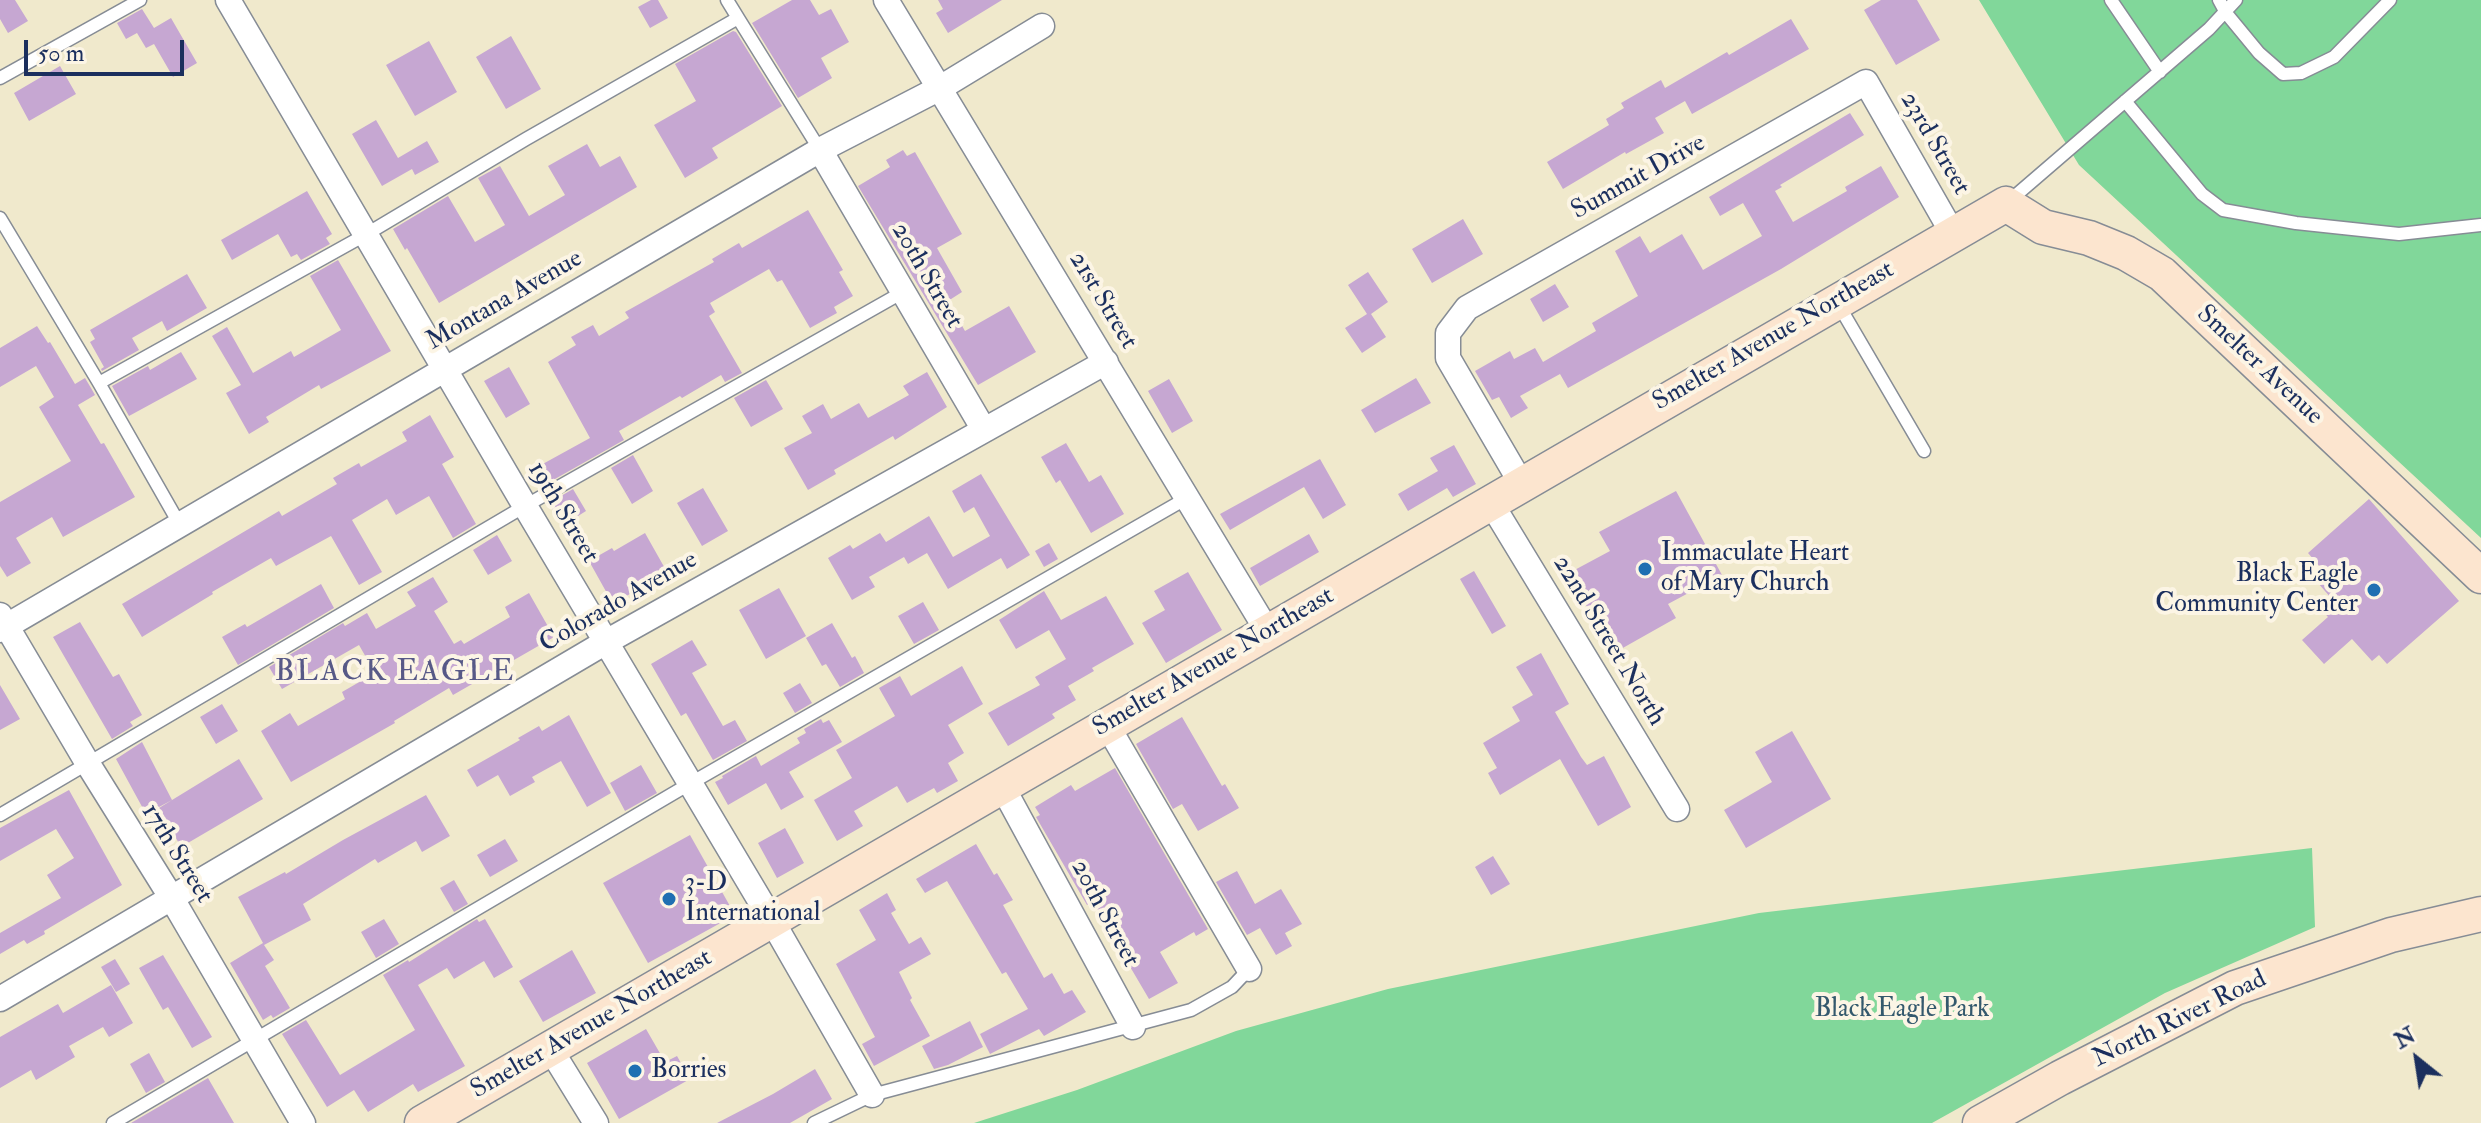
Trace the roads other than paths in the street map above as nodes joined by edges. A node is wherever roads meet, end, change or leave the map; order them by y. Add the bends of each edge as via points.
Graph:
1 (140, 0) edge
2 (228, 0) edge
3 (727, 0) edge
4 (886, 0) edge
5 (2111, 0) edge
6 (2219, 0) edge
7 (2236, 0) edge
8 (2390, 0) edge
9 (2226, 13) junction
10 (738, 18) junction
11 (1042, 26) dead end
12 (2160, 72) junction
13 (0, 78) edge
14 (1866, 82) joint
15 (940, 88) junction
16 (2125, 101) junction
17 (820, 150) junction
18 (2006, 204) junction
19 (0, 218) edge
20 (2481, 225) edge
21 (1953, 234) junction
22 (365, 235) junction
23 (903, 292) junction
24 (1836, 302) junction
25 (1106, 362) junction
26 (445, 368) junction
27 (99, 383) junction
28 (984, 430) junction
29 (1924, 451) dead end
30 (1521, 483) junction
31 (1187, 498) junction
32 (1491, 503) junction
33 (525, 506) junction
34 (180, 525) junction
35 (2481, 576) edge
36 (2, 624) edge
37 (1268, 632) junction
38 (606, 642) junction
39 (1107, 725) junction
40 (88, 764) junction
41 (691, 783) junction
42 (1002, 786) junction
43 (1677, 809) dead end
44 (0, 815) edge
45 (171, 897) junction
46 (2481, 914) edge
47 (771, 919) junction
48 (1249, 969) joint
49 (0, 999) edge
50 (1133, 1027) junction
51 (254, 1041) junction
52 (551, 1050) junction
53 (872, 1095) junction
54 (113, 1123) edge
55 (303, 1123) edge
56 (422, 1123) edge
57 (596, 1123) edge
58 (814, 1123) edge
59 (1980, 1123) edge

1 - 13 lane
2 - 22 street, 19th Street
3 - 10 lane
4 - 15 street, 21st Street
5 - 12 lane
6 - 9 lane
7 - 9 lane
8 - 9 lane via 2334,57 2301,73 2283,74
9 - 12 lane
10 - 17 lane
10 - 22 lane
11 - 15 street, Montana Avenue
12 - 16 lane
14 - 21 street, 23rd Street
14 - 30 street, Summit Drive via 1467,308 1448,333 1448,358
15 - 17 street, Montana Avenue
15 - 25 street, 21st Street
16 - 18 lane
16 - 20 lane via 2202,194 2223,210 2399,234
17 - 23 street, 20th Street
17 - 26 street, Montana Avenue
18 - 21 street, Smelter Avenue Northeast
18 - 35 street, Smelter Avenue via 2043,227 2089,238 2162,274
19 - 27 lane
21 - 24 street, Smelter Avenue Northeast
22 - 26 street, 19th Street
22 - 27 lane
23 - 28 street, 20th Street
23 - 33 lane
24 - 29 lane
24 - 30 street, Smelter Avenue Northeast
25 - 28 street, Colorado Avenue
25 - 31 street, 21st Street
26 - 33 street, 19th Street
26 - 34 street, Montana Avenue
27 - 34 lane
28 - 38 street, Colorado Avenue
30 - 32 street, Smelter Avenue Northeast
31 - 37 street, 21st Street
31 - 41 lane
32 - 37 street, Smelter Avenue Northeast
32 - 43 street, 22nd Street North
33 - 38 street, 19th Street
33 - 40 lane
34 - 36 street, Montana Avenue
36 - 40 street, 17th Street
37 - 39 street, Smelter Avenue Northeast
38 - 41 street, 19th Street
38 - 45 street, Colorado Avenue
39 - 42 street, Smelter Avenue Northeast
39 - 48 street
40 - 44 lane
40 - 45 street, 17th Street
41 - 47 street, 19th Street
41 - 51 lane
42 - 47 street, Smelter Avenue Northeast
42 - 50 street, 20th Street
45 - 49 street, Colorado Avenue
45 - 51 street, 17th Street
46 - 59 street, North River Road via 2391,935 2235,988
47 - 52 street, Smelter Avenue Northeast
47 - 53 street, 19th Street
48 - 50 lane via 1232,987 1191,1010
50 - 53 lane
51 - 54 lane
51 - 55 street, 17th Street
52 - 56 street, Smelter Avenue Northeast
52 - 57 street
53 - 58 lane

